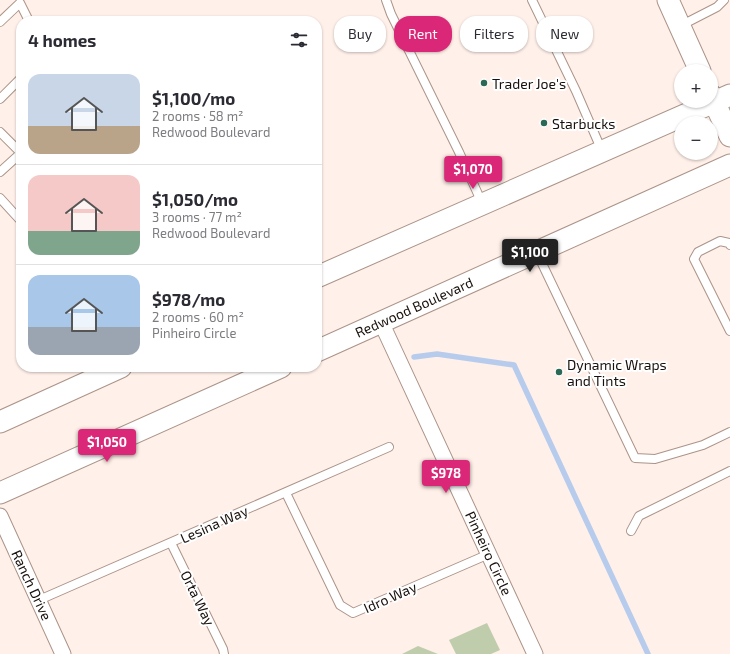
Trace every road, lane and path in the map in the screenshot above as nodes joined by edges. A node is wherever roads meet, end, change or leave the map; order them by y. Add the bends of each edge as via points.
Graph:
1 (386, 0) edge
2 (532, 0) edge
3 (668, 0) edge
4 (724, 0) edge
5 (26, 16) edge
6 (0, 22) edge
7 (680, 26) junction
8 (697, 64) edge
9 (16, 83) edge
10 (718, 97) edge
11 (0, 99) edge
12 (694, 108) edge
13 (0, 132) edge
14 (730, 136) edge
15 (16, 148) edge
16 (602, 151) junction
17 (16, 158) edge
18 (730, 165) edge
19 (0, 172) edge
20 (0, 198) edge
21 (482, 204) junction
22 (16, 216) edge
23 (730, 245) edge
24 (537, 252) junction
25 (322, 275) edge
26 (381, 322) junction
27 (730, 331) edge
28 (322, 349) edge
29 (110, 372) edge
30 (270, 372) edge
31 (0, 422) edge
32 (730, 432) edge
33 (389, 447) dead end
34 (730, 471) edge
35 (286, 492) junction
36 (0, 493) edge
37 (0, 516) edge
38 (631, 531) dead end
39 (171, 542) junction
40 (489, 554) junction
41 (38, 600) junction
42 (63, 654) edge
43 (224, 654) edge
44 (535, 654) edge

1 - 21 lane
2 - 16 lane
3 - 7 main road
4 - 7 lane via 718,7
5 - 6 lane via 20,3
7 - 8 main road
9 - 11 lane
10 - 14 main road
12 - 16 main road
13 - 15 lane
16 - 21 main road
17 - 19 lane
18 - 24 main road, Redwood Boulevard
20 - 22 lane
21 - 25 main road
23 - 27 lane via 720,241 698,252 694,259
24 - 26 main road, Redwood Boulevard
24 - 32 lane via 635,458 655,459 703,445
26 - 28 main road, Redwood Boulevard
26 - 40 street, Pinheiro Circle
29 - 31 main road
30 - 36 main road
33 - 35 lane, Lesina Way
34 - 38 lane via 639,516
35 - 39 lane, Lesina Way
35 - 40 lane, Idro Way via 340,605 353,613
37 - 41 street, Ranch Drive
39 - 41 lane, Lesina Way
39 - 43 lane, Orta Way
40 - 44 street, Pinheiro Circle
41 - 42 street, Ranch Drive

